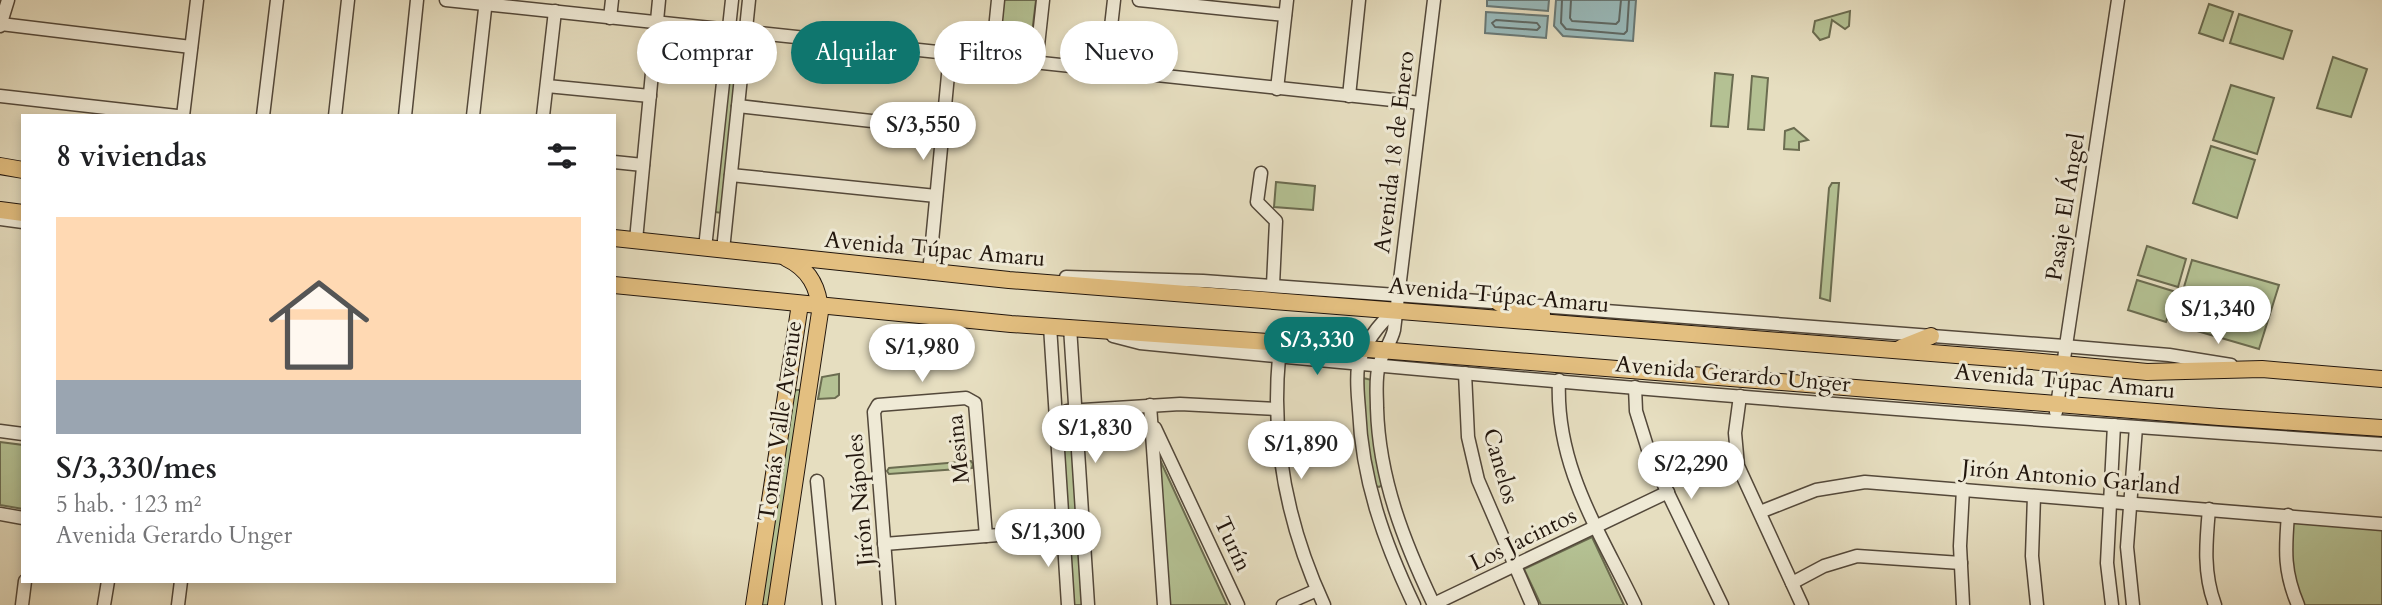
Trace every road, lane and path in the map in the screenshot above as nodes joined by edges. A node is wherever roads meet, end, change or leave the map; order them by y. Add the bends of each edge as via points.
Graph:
1 (8, 0) edge
2 (197, 0) edge
3 (277, 0) edge
4 (348, 0) edge
5 (417, 0) edge
6 (446, 0) edge
7 (612, 0) edge
8 (659, 0) edge
9 (732, 0) edge
10 (749, 0) edge
11 (998, 0) edge
12 (1043, 0) edge
13 (1114, 0) edge
14 (1139, 0) edge
15 (1287, 0) edge
16 (1359, 0) edge
17 (1434, 0) edge
18 (2118, 0) edge
19 (486, 2) edge
20 (555, 11) junction
21 (1285, 15) junction
22 (610, 18) junction
23 (638, 21) edge
24 (657, 21) edge
25 (730, 21) edge
26 (747, 21) edge
27 (996, 21) edge
28 (1041, 21) edge
29 (1112, 21) edge
30 (0, 25) edge
31 (777, 36) edge
32 (191, 47) junction
33 (934, 52) edge
34 (1178, 79) edge
35 (651, 84) edge
36 (723, 84) edge
37 (740, 84) edge
38 (947, 84) edge
39 (547, 86) junction
40 (1278, 89) junction
41 (0, 96) edge
42 (650, 96) junction
43 (1349, 96) junction
44 (1421, 103) junction
45 (738, 106) junction
46 (159, 114) edge
47 (183, 114) edge
48 (263, 114) edge
49 (335, 114) edge
50 (405, 114) edge
51 (474, 114) edge
52 (543, 114) edge
53 (943, 129) junction
54 (616, 162) edge
55 (643, 165) junction
56 (0, 166) edge
57 (21, 170) edge
58 (1261, 173) dead end
59 (731, 174) junction
60 (936, 196) junction
61 (21, 214) edge
62 (0, 220) edge
63 (21, 222) edge
64 (616, 238) edge
65 (636, 240) junction
66 (705, 248) junction
67 (723, 250) junction
68 (784, 257) junction
69 (929, 273) junction
70 (1009, 280) junction
71 (616, 285) edge
72 (1273, 285) junction
73 (1396, 302) junction
74 (1499, 303) junction
75 (800, 304) junction
76 (820, 306) junction
77 (1589, 325) junction
78 (1050, 326) junction
79 (1077, 328) junction
80 (1931, 336) junction
81 (2064, 346) junction
82 (1386, 350) junction
83 (1895, 350) junction
84 (1279, 356) junction
85 (1362, 356) junction
86 (2062, 364) junction
87 (1378, 366) junction
88 (2262, 369) junction
89 (1465, 373) junction
90 (2382, 379) edge
91 (1559, 380) junction
92 (788, 387) junction
93 (1635, 387) junction
94 (808, 390) junction
95 (1740, 396) junction
96 (973, 400) joint
97 (2057, 403) junction
98 (1150, 405) junction
99 (1276, 409) junction
100 (1075, 411) junction
101 (1055, 412) junction
102 (2055, 421) junction
103 (2114, 425) junction
104 (1153, 426) junction
105 (2136, 427) junction
106 (2382, 428) edge
107 (0, 431) edge
108 (21, 434) edge
109 (2382, 444) edge
110 (817, 481) dead end
111 (1963, 489) junction
112 (1668, 492) junction
113 (1390, 496) junction
114 (2034, 496) junction
115 (1373, 501) junction
116 (2109, 503) junction
117 (2130, 504) junction
118 (2209, 509) junction
119 (1760, 512) junction
120 (0, 514) edge
121 (2288, 516) junction
122 (21, 518) edge
123 (2382, 524) edge
124 (1597, 526) junction
125 (1062, 530) junction
126 (986, 536) junction
127 (884, 544) junction
128 (1961, 563) junction
129 (1514, 567) junction
130 (25, 583) edge
131 (108, 583) edge
132 (181, 583) edge
133 (1792, 583) junction
134 (1317, 590) junction
135 (22, 605) edge
136 (104, 605) edge
137 (178, 605) edge
138 (754, 605) edge
139 (776, 605) edge
140 (829, 605) edge
141 (889, 605) edge
142 (1068, 605) edge
143 (1088, 605) edge
144 (1164, 605) edge
145 (1238, 605) edge
146 (1283, 605) edge
147 (1324, 605) edge
148 (1414, 605) edge
149 (1434, 605) edge
150 (1532, 605) edge
151 (1635, 605) edge
152 (1722, 605) edge
153 (1802, 605) edge
154 (1963, 605) edge
155 (2037, 605) edge
156 (2112, 605) edge
157 (2133, 605) edge
158 (2215, 605) edge
159 (2298, 605) edge

1 - 30 street
2 - 32 street
3 - 48 street
4 - 49 street
5 - 50 street
6 - 19 street
7 - 22 street
8 - 24 street
9 - 25 street
10 - 26 street
11 - 27 street
12 - 28 street
13 - 29 street
14 - 21 street
15 - 21 street
16 - 43 street
17 - 44 street, Avenida 18 de Enero
18 - 81 street, Pasaje El Ángel
19 - 20 street
19 - 51 street
20 - 22 street
20 - 39 street
21 - 40 street
22 - 23 street
30 - 32 street
31 - 33 street
32 - 47 street
34 - 40 street
35 - 42 street
36 - 66 street
37 - 45 street
38 - 53 street
39 - 42 street
39 - 52 street
40 - 43 street
41 - 46 street
42 - 55 street
43 - 44 street
44 - 73 street, Avenida 18 de Enero
45 - 53 street
45 - 59 street
53 - 60 street
54 - 55 street
55 - 65 street
56 - 57 main road
58 - 72 street via 1257,202 1276,224
59 - 60 street
59 - 67 street
60 - 69 street
61 - 62 main road
62 - 63 street
64 - 65 main road, Avenida Túpac Amaru
65 - 66 main road, Avenida Túpac Amaru
66 - 67 main road, Avenida Túpac Amaru
67 - 68 main road, Avenida Túpac Amaru
68 - 69 main road, Avenida Túpac Amaru
68 - 76 main road, Tomás Valle Avenue via 808,274
69 - 70 main road, Avenida Túpac Amaru
70 - 72 street via 1042,276
70 - 73 main road, Avenida Túpac Amaru
71 - 75 main road, Avenida Túpac Amaru
72 - 73 street
73 - 74 street
73 - 77 main road, Avenida Túpac Amaru
73 - 82 street, Avenida 18 de Enero via 1394,330
73 - 85 street
74 - 77 main road
74 - 80 street
75 - 76 main road, Avenida Túpac Amaru
75 - 92 main road, Tomás Valle Avenue
76 - 78 main road, Avenida Túpac Amaru
76 - 94 main road, Tomás Valle Avenue
77 - 83 main road, Avenida Túpac Amaru
78 - 79 main road, Avenida Túpac Amaru
78 - 101 street
79 - 84 street, Avenida Gerardo Unger via 1140,343
79 - 85 main road, Avenida Túpac Amaru
79 - 100 street
80 - 81 street
80 - 83 main road
81 - 86 street, Pasaje El Ángel
81 - 88 street
82 - 85 main road, Avenida Túpac Amaru
82 - 87 street, Avenida 18 de Enero
82 - 97 main road, Avenida Túpac Amaru
83 - 86 main road, Avenida Túpac Amaru
84 - 85 street, Avenida Gerardo Unger
84 - 99 street
85 - 87 street, Avenida Gerardo Unger
85 - 115 street via 1359,423
86 - 88 main road, Avenida Túpac Amaru via 2147,372
86 - 97 street, Pasaje El Ángel
87 - 89 street, Avenida Gerardo Unger
87 - 113 street via 1378,426
88 - 90 main road, Avenida Túpac Amaru
89 - 91 street, Avenida Gerardo Unger
89 - 129 street, Canelos via 1468,437 1478,480
91 - 93 street, Avenida Gerardo Unger
91 - 124 street via 1564,449
92 - 94 main road via 799,382
92 - 138 main road, Tomás Valle Avenue
93 - 95 street, Avenida Gerardo Unger
93 - 112 street via 1645,441
94 - 139 main road, Tomás Valle Avenue
95 - 102 street, Avenida Gerardo Unger
95 - 119 street via 1736,455
96 - 126 street, Mesina
96 - 127 street, Jirón Nápoles via 876,407
97 - 102 street, Pasaje El Ángel
97 - 106 main road, Avenida Túpac Amaru
98 - 99 street
98 - 100 street
98 - 104 street
99 - 134 street via 1289,506
100 - 101 street
100 - 143 street
101 - 125 street
102 - 103 street, Avenida Gerardo Unger
103 - 105 street, Avenida Gerardo Unger
103 - 116 street
104 - 144 street
104 - 145 street, Turín
105 - 109 street, Avenida Gerardo Unger
105 - 117 street
107 - 108 street
110 - 140 street
111 - 114 street, Jirón Antonio Garland
111 - 119 street, Jirón Antonio Garland via 1847,484
111 - 128 street
112 - 124 street, Los Jacintos
112 - 152 street
113 - 115 street
113 - 149 street
114 - 116 street, Jirón Antonio Garland
114 - 155 street via 2032,556
115 - 148 street via 1391,557
116 - 117 street, Jirón Antonio Garland
116 - 156 street via 2106,563
117 - 118 street, Jirón Antonio Garland
117 - 157 street via 2127,547
118 - 121 street, Jirón Antonio Garland
118 - 158 street via 2206,557
119 - 133 street
120 - 122 street
121 - 123 street, Jirón Antonio Garland
121 - 159 street via 2286,571
124 - 129 street, Los Jacintos
124 - 151 street
125 - 126 street
125 - 142 street
126 - 127 street
127 - 141 street, Jirón Nápoles
128 - 133 street via 1857,556
128 - 154 street
129 - 149 street, Los Jacintos
129 - 150 street, Canelos
130 - 135 street
131 - 136 street
132 - 137 street
133 - 153 street
134 - 146 street
134 - 147 street

